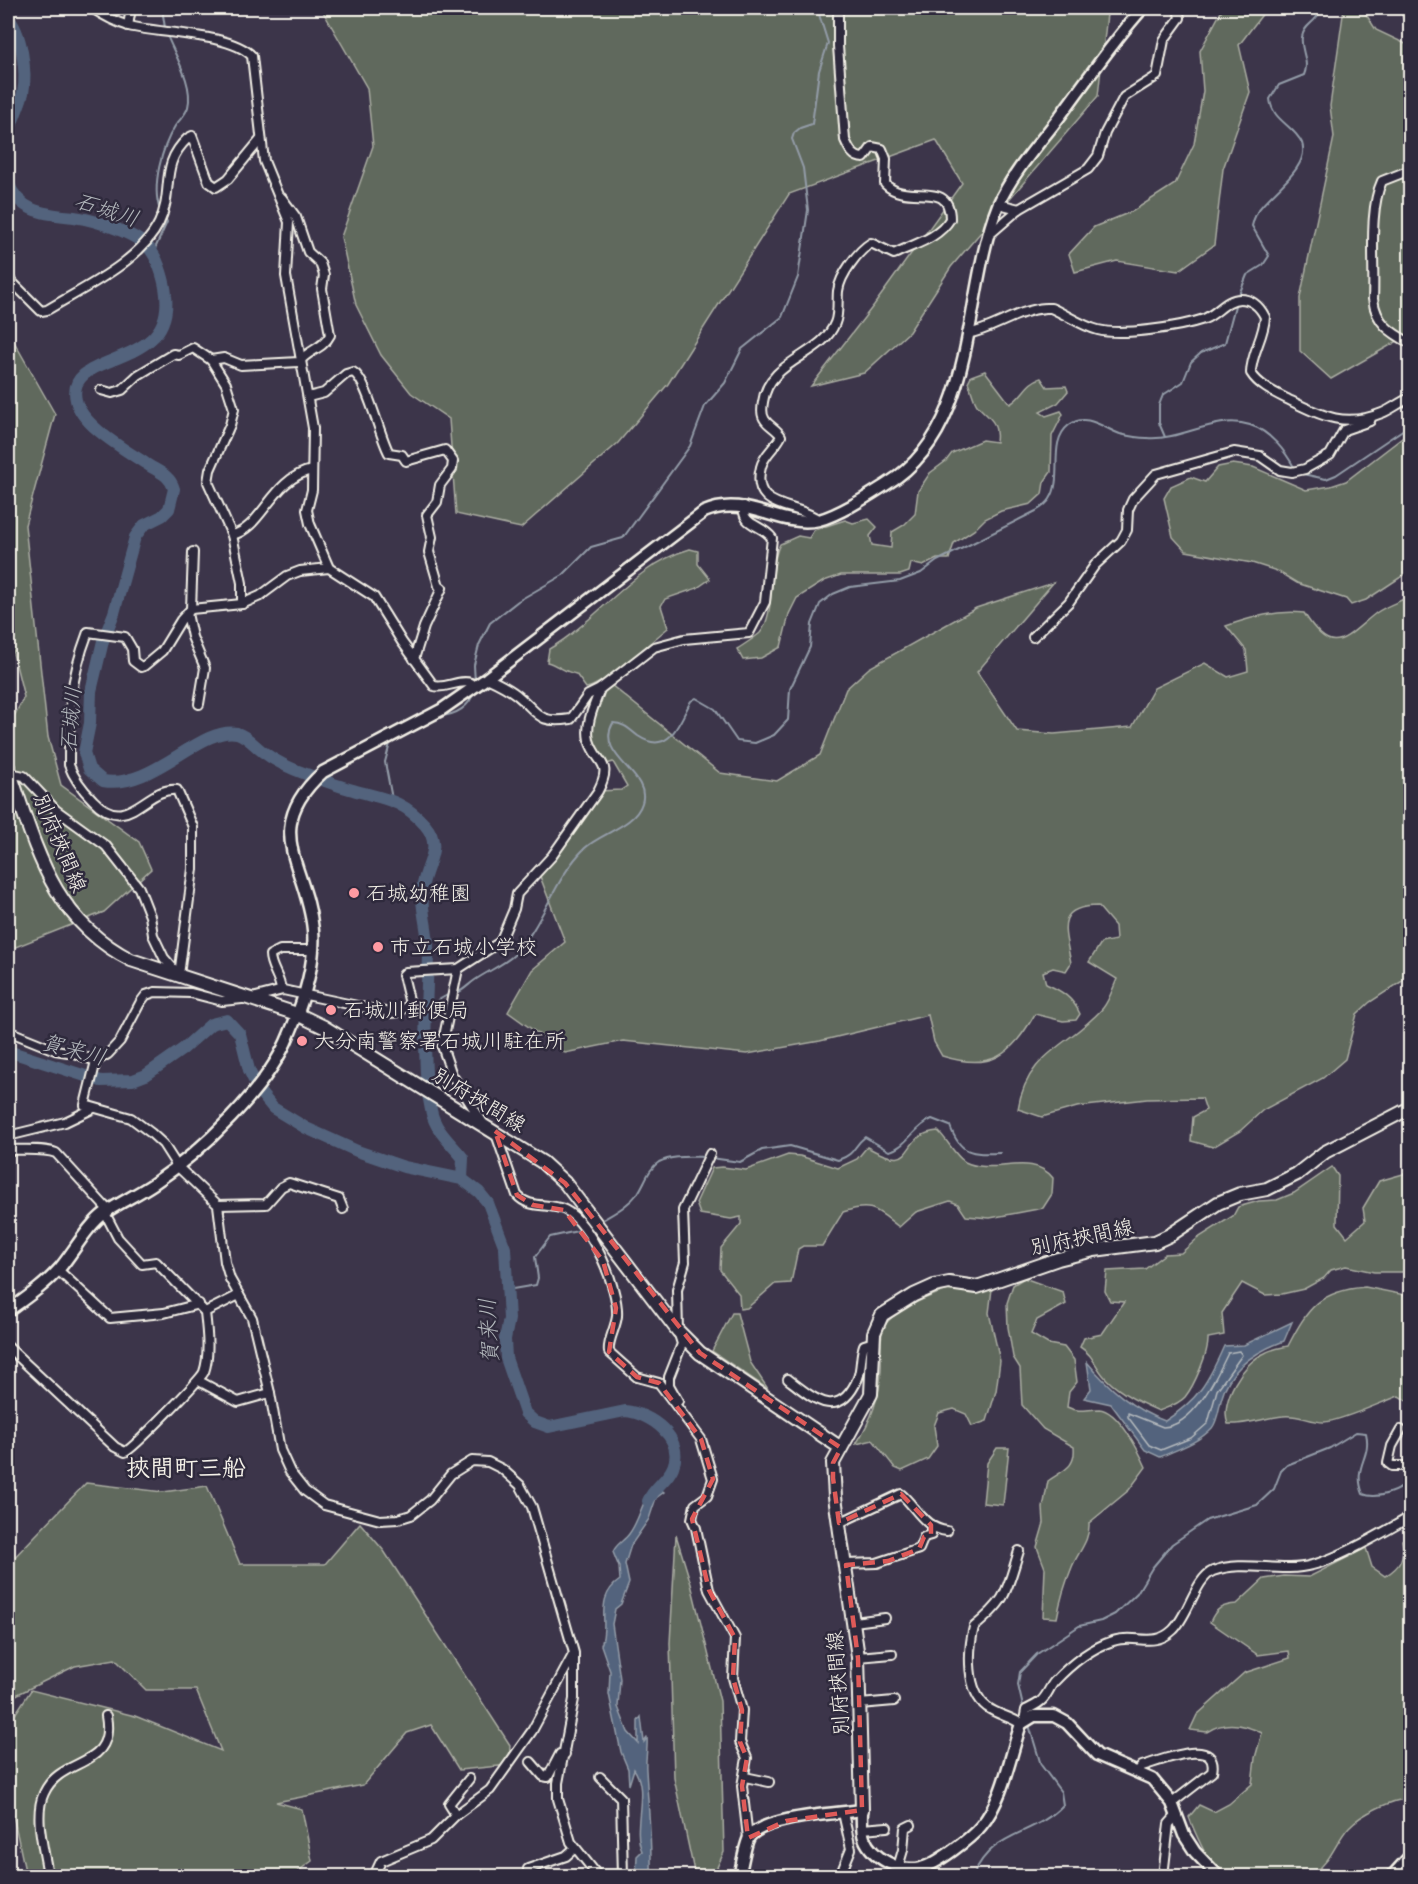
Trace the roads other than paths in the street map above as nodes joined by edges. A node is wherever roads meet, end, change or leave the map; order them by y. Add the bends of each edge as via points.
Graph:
1 (92, 8) edge
2 (131, 8) edge
3 (838, 8) edge
4 (1143, 8) edge
5 (1178, 8) edge
6 (1406, 8) edge
7 (1410, 23) edge
8 (128, 26) junction
9 (261, 139) junction
10 (1410, 170) edge
11 (277, 193) junction
12 (999, 204) junction
13 (1019, 209) junction
14 (987, 237) junction
15 (8, 278) edge
16 (967, 334) junction
17 (1410, 343) edge
18 (211, 360) junction
19 (299, 362) junction
20 (101, 390) dead end
21 (308, 397) junction
22 (1410, 398) edge
23 (1371, 417) junction
24 (312, 470) junction
25 (744, 506) junction
26 (819, 519) junction
27 (232, 535) junction
28 (193, 552) dead end
29 (329, 568) junction
30 (242, 604) junction
31 (189, 611) junction
32 (1033, 637) dead end
33 (414, 659) junction
34 (487, 678) junction
35 (474, 687) junction
36 (600, 689) junction
37 (199, 704) dead end
38 (9, 770) edge
39 (313, 950) junction
40 (458, 969) junction
41 (179, 975) junction
42 (281, 990) junction
43 (303, 994) junction
44 (252, 998) junction
45 (297, 1014) junction
46 (8, 1031) edge
47 (96, 1065) junction
48 (1410, 1108) edge
49 (92, 1109) junction
50 (483, 1124) junction
51 (495, 1131) junction
52 (8, 1136) edge
53 (8, 1150) edge
54 (710, 1154) dead end
55 (177, 1166) junction
56 (218, 1205) junction
57 (343, 1209) dead end
58 (107, 1212) junction
59 (58, 1270) junction
60 (239, 1295) junction
61 (199, 1304) junction
62 (8, 1311) edge
63 (205, 1312) junction
64 (678, 1331) junction
65 (874, 1342) junction
66 (8, 1347) edge
67 (788, 1378) dead end
68 (199, 1381) junction
69 (270, 1392) junction
70 (685, 1416) junction
71 (1401, 1430) dead end
72 (841, 1448) junction
73 (1410, 1466) edge
74 (1410, 1517) edge
75 (839, 1523) junction
76 (931, 1525) junction
77 (947, 1531) dead end
78 (1019, 1551) dead end
79 (845, 1564) junction
80 (885, 1618) dead end
81 (854, 1623) junction
82 (574, 1653) junction
83 (892, 1654) dead end
84 (858, 1657) junction
85 (894, 1701) dead end
86 (860, 1704) junction
87 (106, 1716) dead end
88 (1022, 1722) junction
89 (565, 1754) junction
90 (531, 1762) dead end
91 (1138, 1771) junction
92 (600, 1777) dead end
93 (745, 1778) junction
94 (469, 1779) dead end
95 (769, 1782) dead end
96 (1172, 1803) junction
97 (862, 1810) junction
98 (843, 1813) junction
99 (456, 1815) junction
100 (1176, 1815) junction
101 (911, 1825) dead end
102 (887, 1827) dead end
103 (862, 1829) junction
104 (748, 1838) junction
105 (575, 1848) junction
106 (1410, 1856) edge
107 (898, 1867) junction
108 (528, 1869) dead end
109 (917, 1872) edge
110 (48, 1876) edge
111 (374, 1876) edge
112 (598, 1876) edge
113 (623, 1876) edge
114 (739, 1876) edge
115 (840, 1876) edge
116 (1163, 1876) edge
117 (1218, 1876) edge
118 (1392, 1876) edge

1 - 8 street
2 - 8 street
3 - 26 street via 845,140 849,152 864,158 872,147 882,149 886,159 885,184 893,192 943,197 950,219 927,240 894,254 871,243 864,248 838,288 836,322 831,330 787,364 766,388 762,413 781,436 765,456 761,490 778,505 803,510
4 - 12 street via 1031,155
5 - 13 street via 1180,18 1164,40 1157,76 1124,97 1093,164
6 - 7 street
8 - 9 street via 245,49 254,66
9 - 11 street via 264,161
9 - 15 street via 228,179 216,187 208,182 194,139 188,138 170,160 160,221 140,251 47,310 41,311
10 - 17 street via 1388,177 1379,188 1373,298 1384,326
11 - 19 street via 289,222 286,276
11 - 19 street via 292,209 308,252 320,263 331,330 327,341
12 - 13 street
12 - 14 street
13 - 14 street
14 - 16 street
16 - 23 street via 1010,316 1046,308 1089,327 1113,332 1183,324 1208,317 1241,299 1253,302 1265,317 1251,363 1254,378 1279,395 1331,419
16 - 26 street via 946,419 930,446 888,484
18 - 19 street via 224,357 241,365
18 - 20 street via 193,348 173,354 138,375 122,390
18 - 27 street via 226,384 234,410 208,482
19 - 21 street
21 - 24 street via 313,428
21 - 33 street via 324,393 353,372 363,382 382,441 390,453 402,455 406,461 446,450 452,458 452,469 427,515 432,537 429,552 442,588
22 - 23 street
23 - 32 street via 1370,421 1344,430 1330,456 1305,469 1280,470 1260,456 1234,452 1156,474 1133,499 1121,541
24 - 27 street via 278,488 247,528
24 - 29 street via 307,510
25 - 26 street via 801,520
25 - 34 street via 718,505 704,512
25 - 36 street via 746,520 772,538 765,602 753,630 654,646
27 - 30 street via 242,583
28 - 31 street
29 - 30 street via 287,576
29 - 33 street via 374,597
30 - 31 street
31 - 37 street via 192,637 205,668
31 - 41 street via 162,651 144,666 133,661 125,637 88,632 69,700 69,765 81,788 101,809 123,813 168,789 177,790 194,827 194,869
33 - 35 street via 434,686 441,688 464,681
34 - 35 street
34 - 36 street via 505,686 548,721 571,719 588,695
35 - 39 street via 441,710 324,772 303,794 293,813 289,837 311,913
36 - 40 street via 588,729 589,740 605,768 604,780 552,856 517,894 500,942
38 - 41 street via 24,776 56,810 106,846 139,888 153,935 164,958
38 - 41 main road, 別府挾間線 via 50,879 66,908 106,948
39 - 42 street via 280,950 270,955
39 - 43 street
40 - 43 street via 410,970 403,975 410,1004 399,1012
40 - 50 street via 442,1046 452,1075
41 - 44 main road, 別府挾間線
42 - 43 street
42 - 44 street
43 - 45 street
44 - 45 main road, 別府挾間線
44 - 47 street via 222,1001 191,993 146,995 120,1041
45 - 50 main road, 別府挾間線
45 - 55 street via 285,1045 240,1109
46 - 47 street via 55,1050 74,1053
47 - 49 street via 85,1098 85,1105
48 - 65 main road, 別府挾間線 via 1325,1152 1297,1174 1267,1189 1218,1203 1155,1242 1058,1259 977,1287 949,1283 914,1295 882,1315 876,1324
49 - 52 street via 65,1122
49 - 55 street via 131,1118 163,1144
50 - 51 main road, 別府挾間線
51 - 64 main road, 別府挾間線 via 542,1162 565,1183
51 - 70 street via 517,1195 533,1205 564,1210 578,1221 603,1261 616,1308 609,1352 638,1377 658,1383
53 - 58 street via 45,1148 56,1153
54 - 64 street via 683,1210 686,1245 677,1290
55 - 56 street
55 - 58 street
56 - 57 street via 266,1204 289,1183 339,1198
56 - 60 street via 225,1262
58 - 59 street
58 - 61 street via 118,1238 142,1264 156,1262
59 - 61 street via 110,1318 164,1313
59 - 62 street
60 - 63 street
60 - 69 street via 252,1318
61 - 63 street
63 - 68 street via 207,1355
64 - 70 street via 681,1344 669,1385
64 - 72 main road, 別府挾間線 via 700,1353
65 - 67 street via 864,1345 857,1379 842,1400 834,1404 818,1400
65 - 72 main road, 別府挾間線 via 871,1394
66 - 68 street via 115,1447 126,1452
68 - 69 street via 238,1401
69 - 82 street via 280,1450 290,1472 305,1491 324,1505 380,1520 398,1519 411,1515 430,1500 460,1466 472,1461 488,1462 502,1469 520,1485 532,1507
70 - 93 street via 700,1439 713,1479 707,1496 695,1505 692,1519 709,1590 735,1638 733,1677 742,1710 739,1736 747,1758
71 - 73 street via 1388,1463
72 - 75 main road, 別府挾間線 via 833,1463
74 - 88 street via 1313,1565 1241,1566 1208,1574 1170,1633 1157,1641 1112,1641 1073,1663 1041,1702 1026,1710
75 - 76 street via 901,1494
75 - 79 main road, 別府挾間線
76 - 77 street
76 - 79 street via 931,1535 924,1537 919,1549 877,1563
78 - 88 street via 1004,1599 974,1627 969,1654 972,1679 983,1704
79 - 81 main road, 別府挾間線
80 - 81 street
81 - 84 main road, 別府挾間線
82 - 89 street via 574,1699
82 - 99 street via 506,1770 490,1790
83 - 84 street
84 - 86 main road, 別府挾間線
85 - 86 street
86 - 97 main road, 別府挾間線
87 - 110 street via 104,1747 52,1781 44,1793 40,1817
88 - 91 street via 1042,1715 1054,1716 1067,1723 1097,1755
88 - 109 street via 993,1806 982,1825
89 - 90 street via 560,1754 548,1777
89 - 105 street via 558,1799
91 - 96 street via 1152,1779
91 - 96 street via 1142,1766 1187,1753 1206,1754 1214,1765 1212,1772
92 - 113 street via 621,1798
93 - 95 street
93 - 104 street via 742,1786
94 - 99 street via 449,1804
96 - 100 street
97 - 98 street
97 - 103 street
98 - 104 street via 786,1821
98 - 115 street via 851,1849
99 - 111 street via 431,1840 381,1861
100 - 116 street via 1169,1824
100 - 117 street via 1195,1852
101 - 107 street via 905,1828
102 - 103 street
103 - 107 street via 874,1852
104 - 114 street
105 - 108 street via 566,1856
105 - 112 street
106 - 118 street
107 - 109 street

